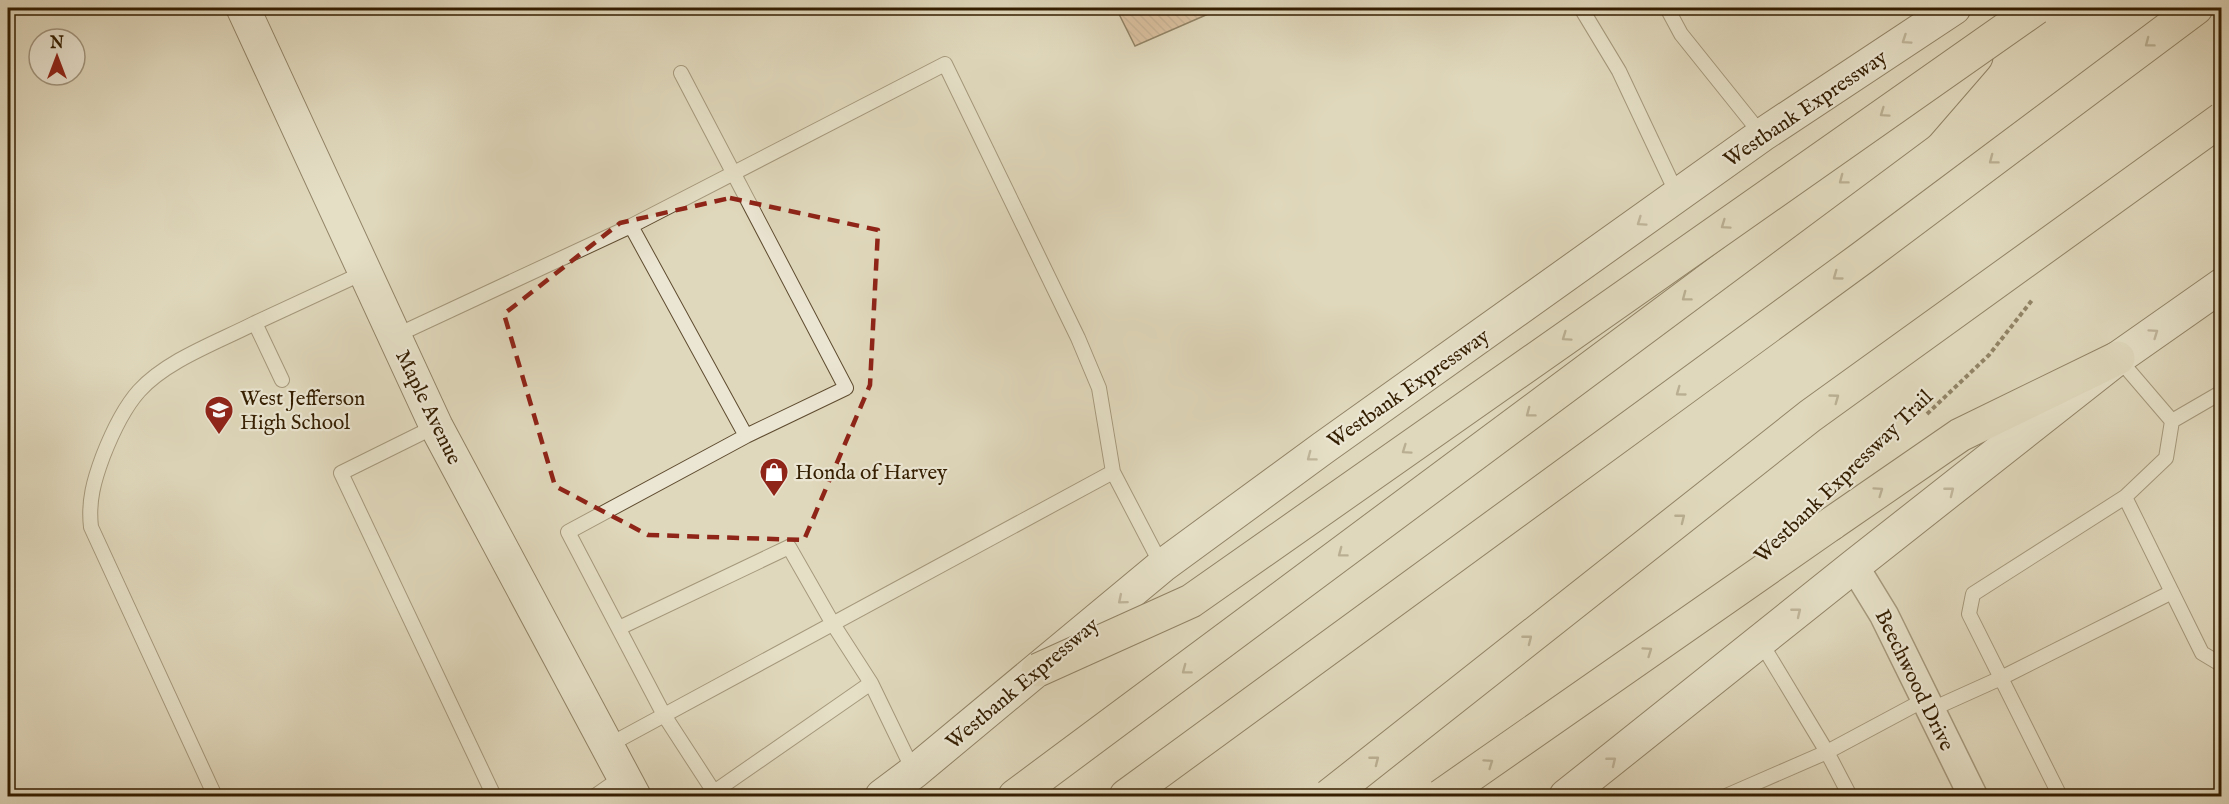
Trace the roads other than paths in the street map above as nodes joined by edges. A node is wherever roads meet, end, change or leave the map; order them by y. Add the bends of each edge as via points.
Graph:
1 (243, 8) edge
2 (1581, 8) edge
3 (1667, 8) edge
4 (1954, 8) edge
5 (2018, 8) edge
6 (2036, 8) edge
7 (2196, 8) edge
8 (681, 73) dead end
9 (2222, 118) edge
10 (1762, 135) junction
11 (735, 173) junction
12 (1678, 196) junction
13 (631, 226) junction
14 (365, 272) junction
15 (2222, 285) edge
16 (255, 323) junction
17 (394, 336) junction
18 (2118, 358) junction
19 (282, 380) dead end
20 (2222, 392) edge
21 (2172, 421) junction
22 (436, 426) junction
23 (746, 436) junction
24 (1113, 472) junction
25 (2125, 497) junction
26 (1162, 566) junction
27 (1854, 566) junction
28 (2172, 592) junction
29 (833, 624) junction
30 (619, 628) junction
31 (1760, 641) junction
32 (2222, 665) edge
33 (1038, 670) junction
34 (2001, 678) junction
35 (872, 683) junction
36 (1928, 704) junction
37 (664, 715) junction
38 (609, 745) junction
39 (1827, 752) junction
40 (914, 772) junction
41 (629, 786) edge
42 (215, 796) edge
43 (494, 796) edge
44 (595, 796) edge
45 (882, 796) edge
46 (1016, 796) edge
47 (1126, 796) edge
48 (1329, 796) edge
49 (1441, 796) edge
50 (1566, 796) edge
51 (1726, 796) edge
52 (1850, 796) edge
53 (1973, 796) edge
54 (2060, 796) edge

1 - 14 main road, Maple Avenue
2 - 12 lane via 1618,70
3 - 10 lane via 1681,34
4 -> 10 main road, Westbank Expressway
5 -> 46 highway via 1918,124
6 -> 33 highway, bridge via 1191,601
7 -> 47 highway via 1853,265
8 - 11 lane
48 -> 9 highway, bridge via 1810,416
10 - 12 main road, Westbank Expressway
11 - 13 lane
11 - 23 lane via 846,388
11 - 24 lane via 945,64 1099,388
12 -> 26 main road, Westbank Expressway
13 - 17 lane
13 - 23 lane
14 - 16 lane
14 - 17 main road, Maple Avenue
18 -> 15 main road
16 - 19 lane
16 - 42 lane via 168,367 139,391 113,430 88,508 91,527
17 - 22 main road, Maple Avenue
18 - 21 lane
27 -> 18 main road
49 -> 18 highway, bridge via 1960,435
20 - 21 lane
21 - 25 lane via 2166,458
22 - 38 main road, Maple Avenue
22 - 43 lane via 341,473
23 - 30 lane via 568,532
24 - 26 lane
24 - 29 lane
25 - 28 lane
25 - 34 lane via 1973,594 1969,614
26 -> 33 main road, Westbank Expressway
31 -> 27 main road
27 - 36 street, Beechwood Drive via 1884,615
28 - 32 lane via 2202,653
28 - 34 lane
29 - 30 lane via 789,547
29 - 35 lane
29 - 37 lane
30 - 37 lane
31 - 39 lane
50 -> 31 main road
33 - 40 main road, Westbank Expressway
34 - 36 lane
34 - 54 lane
35 - 37 lane via 714,792
35 - 40 lane
36 - 39 lane
36 - 53 street, Beechwood Drive
37 - 38 lane
38 - 41 main road, Maple Avenue
39 - 51 lane
39 - 52 lane
40 - 45 main road, Westbank Expressway
41 - 44 lane

